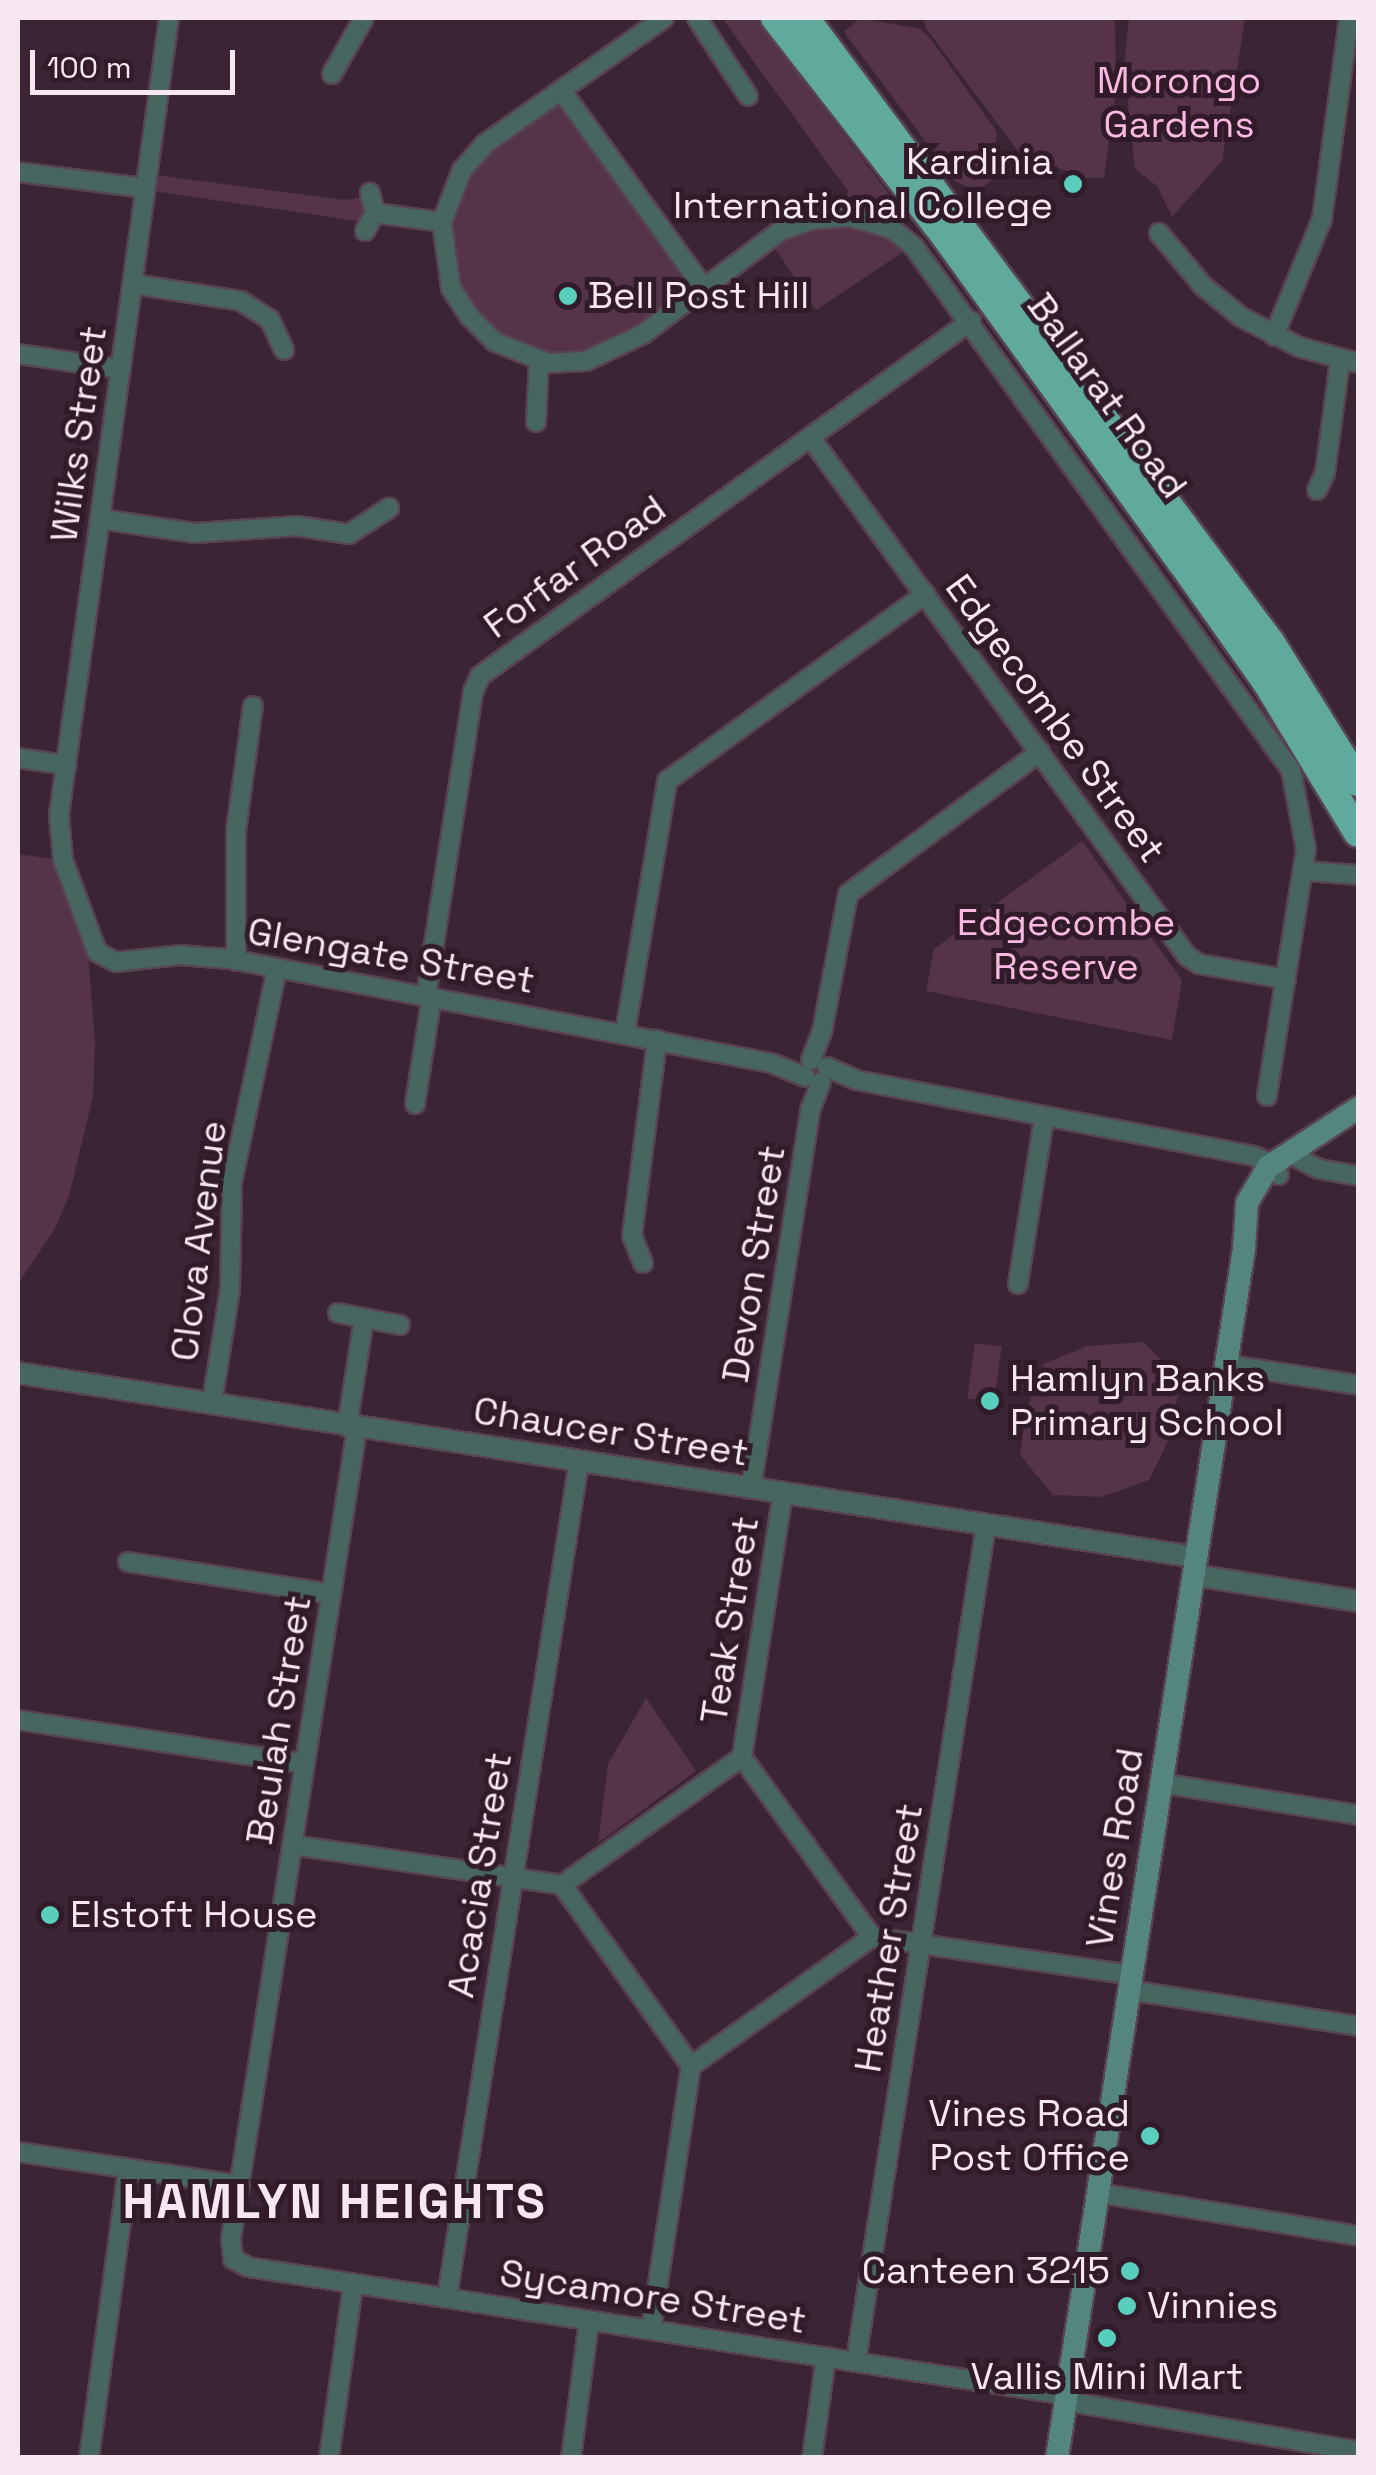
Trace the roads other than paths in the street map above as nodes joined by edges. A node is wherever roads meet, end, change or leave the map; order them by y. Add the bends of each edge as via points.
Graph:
1 (169, 18) edge
2 (364, 18) edge
3 (664, 18) edge
4 (697, 18) edge
5 (775, 18) edge
6 (804, 18) edge
7 (1349, 18) edge
8 (332, 74) dead end
9 (561, 90) junction
10 (748, 96) dead end
11 (18, 172) edge
12 (145, 188) junction
13 (370, 193) dead end
14 (376, 213) junction
15 (442, 222) junction
16 (365, 231) dead end
17 (1159, 232) dead end
18 (133, 284) junction
19 (703, 286) junction
20 (971, 321) junction
21 (1274, 336) junction
22 (284, 350) dead end
23 (18, 354) edge
24 (539, 360) junction
25 (1349, 362) edge
26 (121, 369) junction
27 (536, 422) dead end
28 (810, 437) junction
29 (1317, 490) dead end
30 (389, 508) dead end
31 (100, 519) junction
32 (925, 594) junction
33 (253, 706) dead end
34 (1040, 752) junction
35 (18, 758) edge
36 (66, 765) junction
37 (1358, 782) edge
38 (1358, 833) edge
39 (63, 860) joint
40 (1304, 871) junction
41 (1358, 875) edge
42 (236, 961) junction
43 (277, 968) junction
44 (1286, 979) junction
45 (429, 996) junction
46 (626, 1033) junction
47 (657, 1040) junction
48 (816, 1071) junction
49 (1267, 1096) dead end
50 (415, 1104) dead end
51 (1358, 1108) edge
52 (1044, 1118) junction
53 (1358, 1124) edge
54 (1301, 1160) junction
55 (1272, 1173) junction
56 (1358, 1176) edge
57 (643, 1263) dead end
58 (1018, 1284) dead end
59 (338, 1313) dead end
60 (364, 1318) junction
61 (400, 1325) dead end
62 (1224, 1364) junction
63 (18, 1373) edge
64 (1358, 1385) edge
65 (212, 1403) junction
66 (352, 1428) junction
67 (578, 1462) junction
68 (752, 1489) junction
69 (783, 1493) junction
70 (986, 1525) junction
71 (128, 1562) dead end
72 (1194, 1566) junction
73 (332, 1594) junction
74 (1358, 1601) edge
75 (18, 1720) edge
76 (742, 1757) junction
77 (305, 1764) junction
78 (1161, 1783) junction
79 (1358, 1814) edge
80 (292, 1845) junction
81 (512, 1879) junction
82 (562, 1885) junction
83 (872, 1937) junction
84 (922, 1943) junction
85 (1130, 1983) junction
86 (1358, 2026) edge
87 (692, 2066) junction
88 (18, 2152) edge
89 (128, 2169) junction
90 (240, 2186) junction
91 (1098, 2194) junction
92 (1358, 2236) edge
93 (233, 2259) joint
94 (353, 2284) junction
95 (448, 2298) junction
96 (590, 2321) junction
97 (652, 2330) junction
98 (826, 2357) junction
99 (856, 2361) junction
100 (1066, 2398) junction
101 (1358, 2450) edge
102 (89, 2458) edge
103 (330, 2458) edge
104 (571, 2458) edge
105 (812, 2458) edge
106 (1057, 2458) edge

1 - 12 street, Wilks Street
2 - 8 street
3 - 9 street
4 - 10 street
5 - 38 highway, Ballarat Road via 937,225 1182,564 1267,683
6 - 37 highway, Ballarat Road via 1272,642
7 - 21 street via 1322,220
9 - 15 street via 485,144 462,170
9 - 19 street
11 - 12 street
12 - 18 street, Wilks Street
13 - 14 street
14 - 15 street
14 - 16 street
15 - 24 street via 451,288 470,317 494,342
17 - 21 street via 1223,304
18 - 22 street via 241,301 270,320
18 - 26 street, Wilks Street
19 - 20 street, Ballarat Road via 780,231 850,217 892,229 914,247
19 - 24 street via 618,349 586,361
20 - 28 street, Forfar Road
20 - 40 street, Ballarat Road via 1287,762 1306,833
21 - 25 street
23 - 26 street
24 - 27 street
25 - 29 street
26 - 31 street, Wilks Street
28 - 32 street, Edgecombe Street
28 - 45 street, Forfar Road via 475,682
30 - 31 street via 349,534 297,526 195,532
31 - 36 street, Wilks Street
32 - 34 street, Edgecombe Street
32 - 46 street via 667,781
33 - 42 street via 236,831
34 - 44 street, Edgecombe Street via 1190,959
34 - 48 street, Devon Street via 848,894
35 - 36 street
36 - 39 street, Wilks Street via 58,815
39 - 42 street, Glengate Street via 97,952 116,962 179,955
40 - 41 street
40 - 44 street
42 - 43 street, Glengate Street
43 - 45 street, Glengate Street
43 - 65 street, Clova Avenue via 232,1182 230,1290
44 - 49 street
45 - 46 street, Glengate Street
45 - 50 street, Forfar Road via 431,1077
46 - 47 street, Glengate Street
47 - 48 street, Glengate Street
47 - 57 street via 632,1236
48 - 52 street, Glengate Street
48 - 68 street, Devon Street
51 - 55 main road
52 - 55 street, Glengate Street via 1221,1154
52 - 58 street
53 - 54 main road
54 - 55 main road
54 - 56 street
55 - 62 main road, Vines Road via 1247,1203
59 - 60 street
60 - 61 street
60 - 66 street, Beulah Street
62 - 64 street
62 - 72 main road, Vines Road
63 - 65 street, Chaucer Street
65 - 66 street, Chaucer Street
66 - 67 street, Chaucer Street
66 - 73 street, Beulah Street
67 - 68 street, Chaucer Street
67 - 81 street, Acacia Street
68 - 69 street, Chaucer Street
69 - 70 street, Chaucer Street
69 - 76 street, Teak Street
70 - 72 street, Chaucer Street
70 - 84 street, Heather Street
71 - 73 street
72 - 74 street, Chaucer Street
72 - 78 main road, Vines Road
73 - 77 street, Beulah Street
75 - 77 street
76 - 82 street
76 - 83 street
77 - 80 street, Beulah Street
78 - 79 street
78 - 85 main road, Vines Road
80 - 81 street
80 - 90 street, Beulah Street
81 - 82 street
81 - 95 street, Acacia Street
82 - 87 street
83 - 84 street
83 - 87 street
84 - 85 street
84 - 99 street, Heather Street
85 - 86 street
85 - 91 main road, Vines Road
87 - 97 street
88 - 89 street
89 - 90 street
89 - 102 street
90 - 93 street, Beulah Street
91 - 92 street
91 - 100 main road, Vines Road
93 - 94 street, Sycamore Street
94 - 95 street, Sycamore Street
94 - 103 street
95 - 96 street, Sycamore Street
96 - 97 street, Sycamore Street
96 - 104 street
97 - 98 street, Sycamore Street
98 - 99 street, Sycamore Street
98 - 105 street
99 - 100 street, Sycamore Street
100 - 101 street, Sycamore Street
100 - 106 main road, Vines Road

